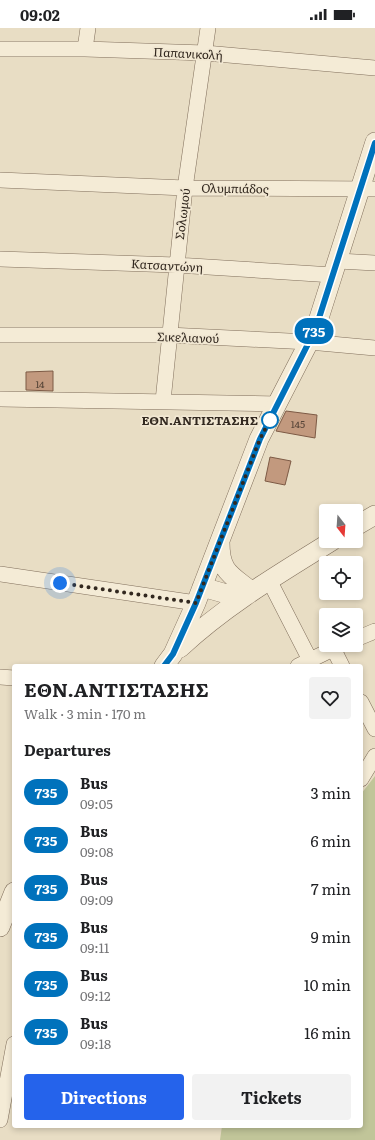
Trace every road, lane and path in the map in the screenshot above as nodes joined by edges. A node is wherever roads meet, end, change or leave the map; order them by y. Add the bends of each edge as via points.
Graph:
1 (88, 28) edge
2 (208, 28) edge
3 (0, 49) edge
4 (85, 49) junction
5 (205, 53) junction
6 (375, 68) edge
7 (375, 142) edge
8 (0, 180) edge
9 (185, 188) junction
10 (368, 189) edge
11 (0, 259) edge
12 (375, 263) edge
13 (176, 265) junction
14 (335, 268) junction
15 (0, 334) edge
16 (168, 335) junction
17 (309, 342) junction
18 (375, 348) edge
19 (0, 399) edge
20 (163, 401) junction
21 (278, 404) junction
22 (375, 515) edge
23 (363, 522) edge
24 (220, 542) junction
25 (321, 548) edge
26 (0, 574) edge
27 (269, 580) junction
28 (246, 594) junction
29 (199, 595) junction
30 (375, 631) edge
31 (363, 636) edge
32 (327, 652) edge
33 (338, 652) edge
34 (168, 660) edge
35 (304, 663) edge
36 (341, 664) edge
37 (0, 677) edge
38 (12, 678) edge
39 (363, 706) edge
40 (375, 729) edge
41 (375, 756) edge
42 (363, 776) edge
43 (12, 897) edge
44 (0, 927) edge
45 (12, 1064) edge
46 (11, 1074) edge
47 (0, 1120) edge

1 - 4 street
2 - 5 street, Σολωμού
3 - 4 street, Παπανικολή
4 - 5 street, Παπανικολή
5 - 6 street, Παπανικολή
5 - 9 street, Σολωμού
7 - 10 street
8 - 9 street, Ολυμπιάδος
9 - 10 street, Ολυμπιάδος
9 - 13 street, Σολωμού
10 - 14 street
11 - 13 street, Κατσαντώνη
12 - 14 street, Κατσαντώνη
13 - 14 street, Κατσαντώνη
13 - 16 street, Σολωμού
14 - 17 street
15 - 16 street, Σικελιανού
16 - 17 street, Σικελιανού
16 - 20 street, Σολωμού
17 - 18 street, Σικελιανού
17 - 21 street
19 - 20 street
20 - 21 street
21 - 24 street via 260,439
22 - 23 street
24 - 28 street via 220,558 227,572
24 - 29 street
25 - 27 street
26 - 29 street
27 - 28 street
27 - 35 street
28 - 29 street
28 - 34 street via 202,627
29 - 34 street
30 - 31 street
32 - 35 street
33 - 36 street
37 - 38 street
39 - 40 street
41 - 42 street
43 - 44 street
45 - 46 street
46 - 47 street

